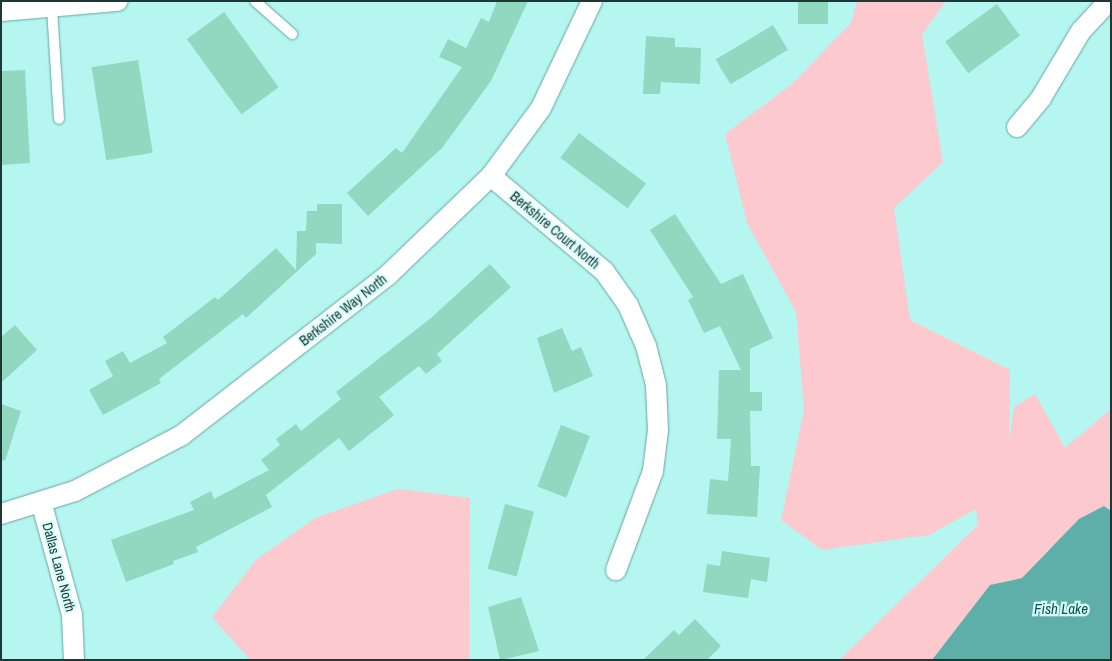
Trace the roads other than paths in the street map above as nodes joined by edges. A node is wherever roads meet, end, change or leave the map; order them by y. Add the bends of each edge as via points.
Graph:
1 (118, 1) edge
2 (255, 1) edge
3 (592, 1) edge
4 (1109, 1) edge
5 (52, 8) junction
6 (1, 10) edge
7 (292, 34) dead end
8 (59, 119) dead end
9 (1017, 127) dead end
10 (491, 176) junction
11 (42, 505) junction
12 (1, 514) edge
13 (616, 570) dead end
14 (74, 660) edge

1 - 5 street
2 - 7 lane
3 - 10 street, Berkshire Way North via 541,108
4 - 9 street via 1081,31 1042,98
5 - 6 street
5 - 8 lane
10 - 11 street, Berkshire Way North via 388,275 182,435 112,474
10 - 13 street, Berkshire Court North via 604,271 628,306 646,346 656,385 658,430 653,471
11 - 12 street, Berkshire Way North
11 - 14 street, Dallas Lane North via 72,615

